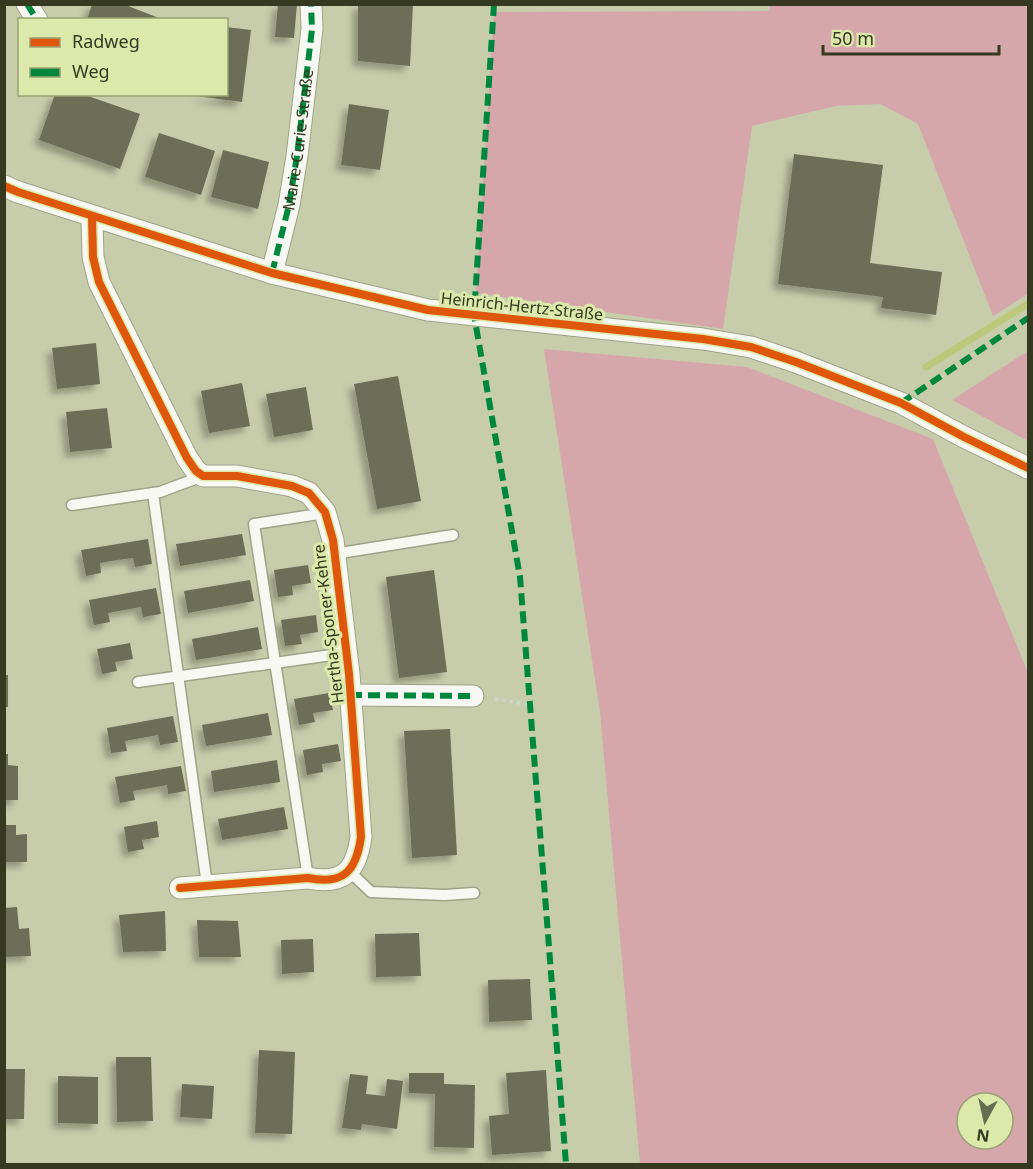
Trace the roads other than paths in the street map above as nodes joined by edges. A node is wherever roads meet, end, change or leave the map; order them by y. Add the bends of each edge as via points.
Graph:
1 (27, 4) edge
2 (311, 4) edge
3 (35, 18) edge
4 (4, 186) edge
5 (93, 217) junction
6 (272, 273) junction
7 (1029, 468) edge
8 (203, 476) junction
9 (153, 493) junction
10 (72, 505) dead end
11 (325, 512) junction
12 (453, 535) dead end
13 (334, 554) junction
14 (346, 652) junction
15 (275, 662) junction
16 (178, 675) junction
17 (138, 682) dead end
18 (351, 695) junction
19 (473, 696) road end
20 (348, 870) junction
21 (308, 878) junction
22 (207, 885) junction
23 (180, 888) dead end
24 (474, 892) dead end

1 - 3 street
2 - 6 street, Marie-Curie-Straße via 312,29 290,206
4 - 5 street, Heinrich-Hertz-Straße
5 - 6 street, Heinrich-Hertz-Straße
5 - 8 street via 93,257 99,282 187,458
6 - 7 street, Heinrich-Hertz-Straße via 428,310 751,347 901,403
8 - 9 lane
8 - 11 street via 237,476 292,486 309,494
9 - 10 lane
9 - 16 lane
11 - 13 street, Hertha-Sponer-Kehre
11 - 15 lane via 254,524
12 - 13 lane
13 - 14 street, Hertha-Sponer-Kehre
14 - 15 lane
14 - 18 street, Hertha-Sponer-Kehre
15 - 16 lane
15 - 21 lane
16 - 17 lane
16 - 22 lane
18 - 19 street, Hertha-Sponer-Kehre
18 - 20 street, Hertha-Sponer-Kehre via 361,837 356,861
20 - 21 street via 335,880
20 - 24 lane via 371,892
21 - 22 street
22 - 23 street

